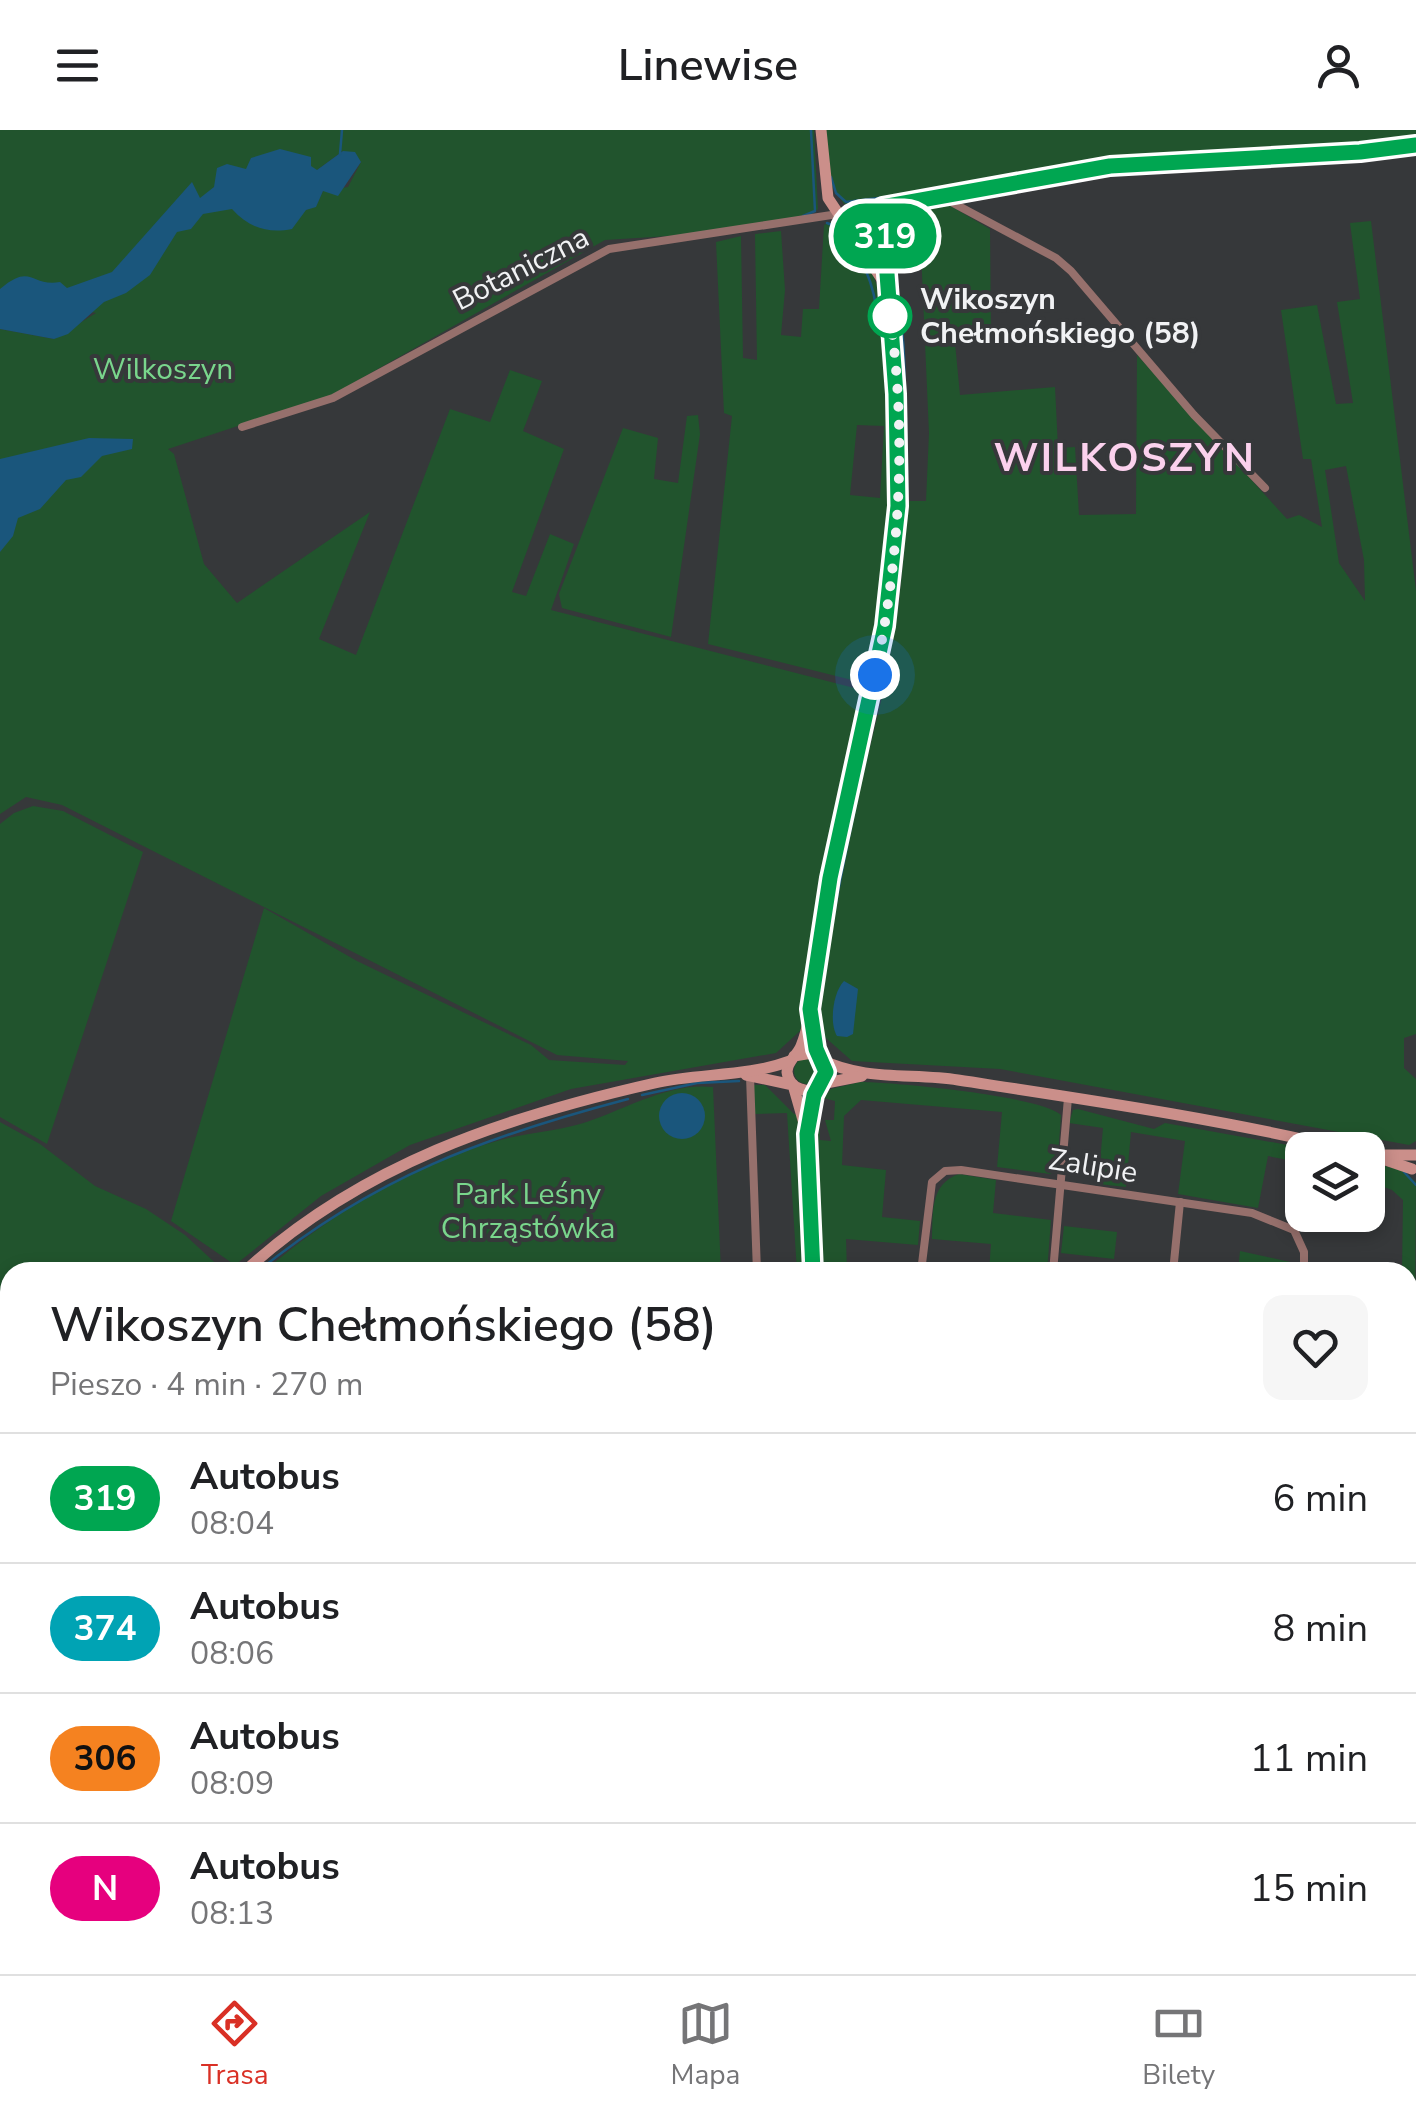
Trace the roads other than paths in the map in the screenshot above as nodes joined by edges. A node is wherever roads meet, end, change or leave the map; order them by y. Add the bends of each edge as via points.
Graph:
1 (820, 130) edge
2 (1416, 145) edge
3 (948, 194) junction
4 (882, 207) junction
5 (840, 214) junction
6 (888, 298) junction
7 (242, 427) dead end
8 (1265, 488) dead end
9 (810, 1009) junction
10 (821, 1058) junction
11 (792, 1059) junction
12 (743, 1074) junction
13 (876, 1074) junction
14 (793, 1085) junction
15 (819, 1086) junction
16 (1068, 1098) junction
17 (807, 1134) junction
18 (1285, 1134) edge
19 (1385, 1154) edge
20 (1415, 1154) edge
21 (1385, 1161) edge
22 (1414, 1172) edge
23 (1060, 1184) junction
24 (1180, 1202) junction
25 (257, 1262) edge
26 (756, 1262) edge
27 (813, 1262) edge
28 (922, 1262) edge
29 (1053, 1262) edge
30 (1174, 1262) edge
31 (1304, 1262) edge

1 - 5 street via 824,187
2 - 3 street via 1110,166
3 - 4 street
3 - 8 street via 952,203 1071,272
4 - 5 street
4 - 6 street
5 - 6 street via 881,273
5 - 7 street, Botaniczna via 608,249 333,398
6 - 9 street via 898,458 892,572
9 - 10 street
9 - 11 street
10 - 11 street via 806,1052
10 - 13 street
10 - 15 street via 826,1072
11 - 12 street
11 - 14 street
12 - 14 street
12 - 25 street via 652,1084 442,1146 341,1198
12 - 26 street
13 - 15 street
13 - 16 street via 934,1076
14 - 15 street
14 - 17 street
15 - 17 street
16 - 18 street
16 - 23 street
17 - 27 street
19 - 20 street
20 - 22 street
21 - 22 street
23 - 24 street, Zalipie
23 - 28 street, Zalipie via 945,1171 932,1182
23 - 29 street
24 - 30 street
24 - 31 street, Zalipie via 1252,1213 1294,1230

